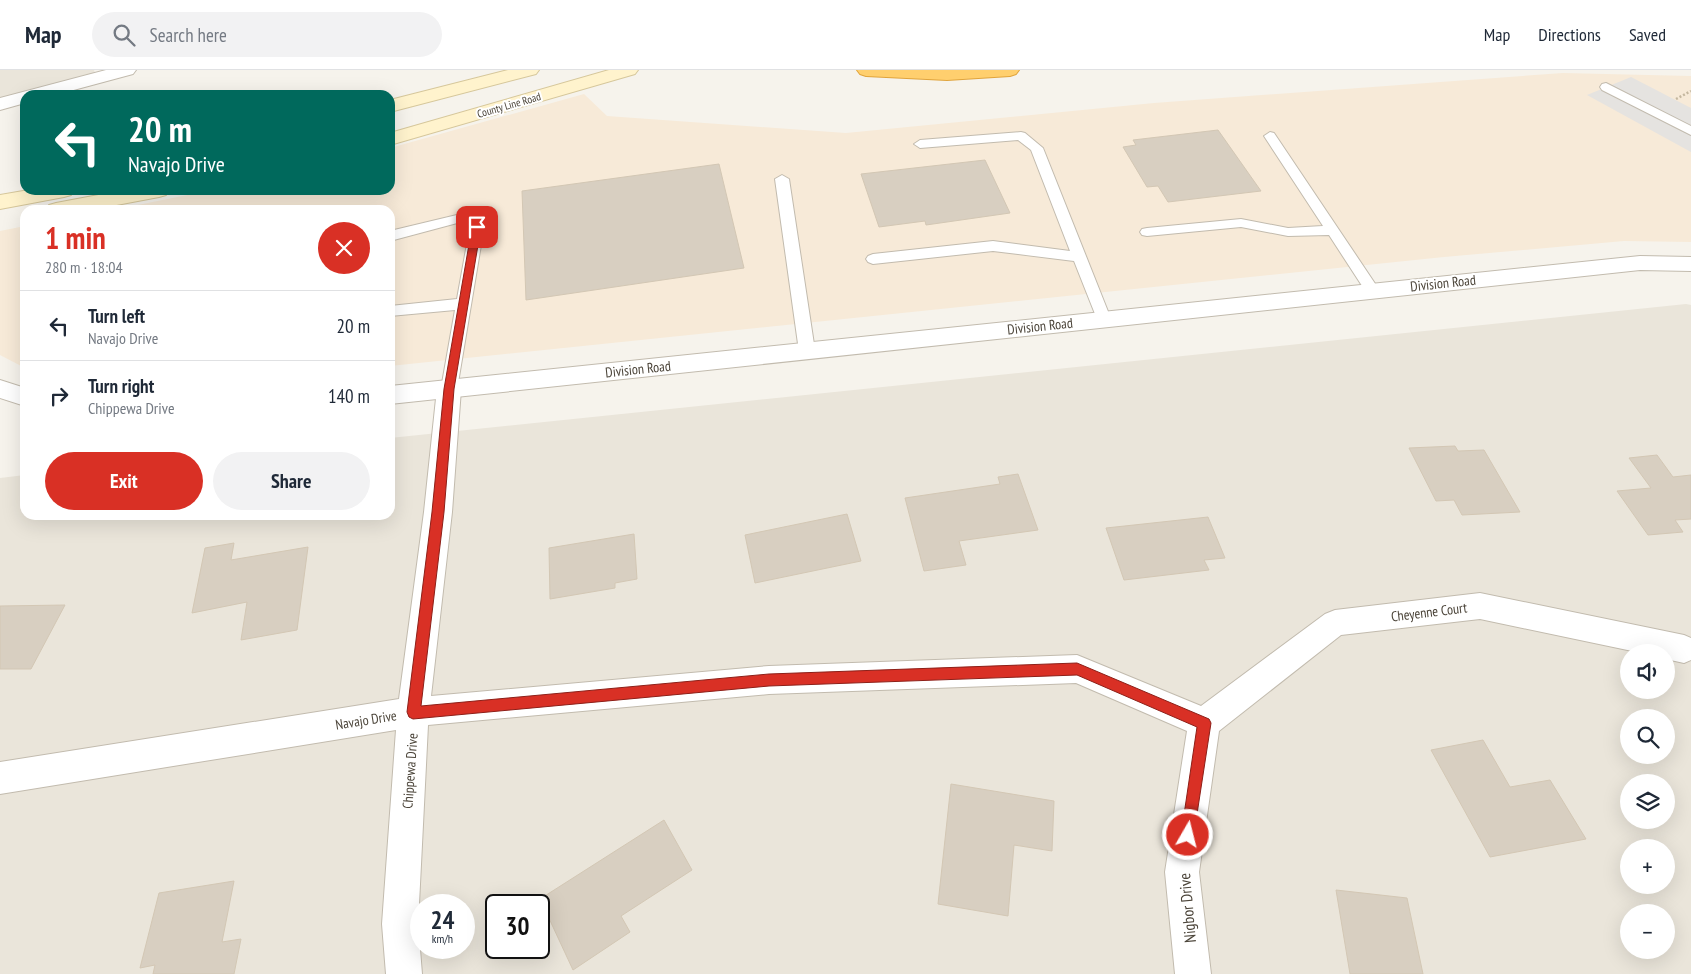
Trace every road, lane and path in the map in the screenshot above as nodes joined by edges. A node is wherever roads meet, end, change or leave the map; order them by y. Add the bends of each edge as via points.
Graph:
1 (127, 70) edge
2 (530, 70) edge
3 (628, 70) edge
4 (866, 70) edge
5 (1010, 70) edge
6 (1606, 87) dead end
7 (51, 90) edge
8 (1691, 91) edge
9 (20, 98) edge
10 (1677, 98) dead end
11 (0, 104) edge
12 (395, 105) edge
13 (1691, 131) edge
14 (1270, 136) dead end
15 (395, 138) edge
16 (920, 144) dead end
17 (782, 180) dead end
18 (20, 181) edge
19 (0, 184) edge
20 (37, 195) edge
21 (133, 195) edge
22 (0, 202) edge
23 (82, 205) edge
24 (20, 217) edge
25 (0, 221) edge
26 (1332, 230) junction
27 (1147, 232) dead end
28 (395, 237) edge
29 (1080, 256) junction
30 (873, 259) dead end
31 (1691, 264) edge
32 (1374, 290) junction
33 (463, 304) junction
34 (395, 311) edge
35 (1104, 319) junction
36 (807, 351) junction
37 (0, 389) edge
38 (449, 389) junction
39 (395, 394) edge
40 (20, 395) edge
41 (1689, 651) edge
42 (413, 712) junction
43 (1204, 723) junction
44 (0, 778) edge
45 (404, 974) edge
46 (1193, 974) edge

1 - 7 street
2 - 12 main road
3 - 15 main road, County Line Road
4 - 5 highway via 947,74
6 - 13 lane
8 - 10 path
9 - 11 street
14 - 26 lane
16 - 29 lane via 1021,136 1037,148
17 - 36 lane
18 - 19 main road
20 - 22 main road
21 - 23 main road
24 - 25 main road
26 - 27 lane via 1288,232 1240,222
26 - 32 lane
28 - 33 lane via 461,218 474,219 477,227
29 - 30 lane via 992,246
29 - 35 lane
31 - 32 street, Division Road via 1640,263
32 - 35 street, Division Road
33 - 34 lane
33 - 38 lane
35 - 36 street, Division Road
36 - 38 street, Division Road
37 - 40 street
38 - 39 street, Division Road
38 - 42 street, Chippewa Drive via 438,512
41 - 43 street, Cheyenne Court via 1480,606 1335,623
42 - 43 street, Navajo Drive via 769,680 1077,669
42 - 44 street, Navajo Drive
42 - 45 street, Chippewa Drive via 400,924
43 - 46 street, Nigbor Drive via 1182,872

